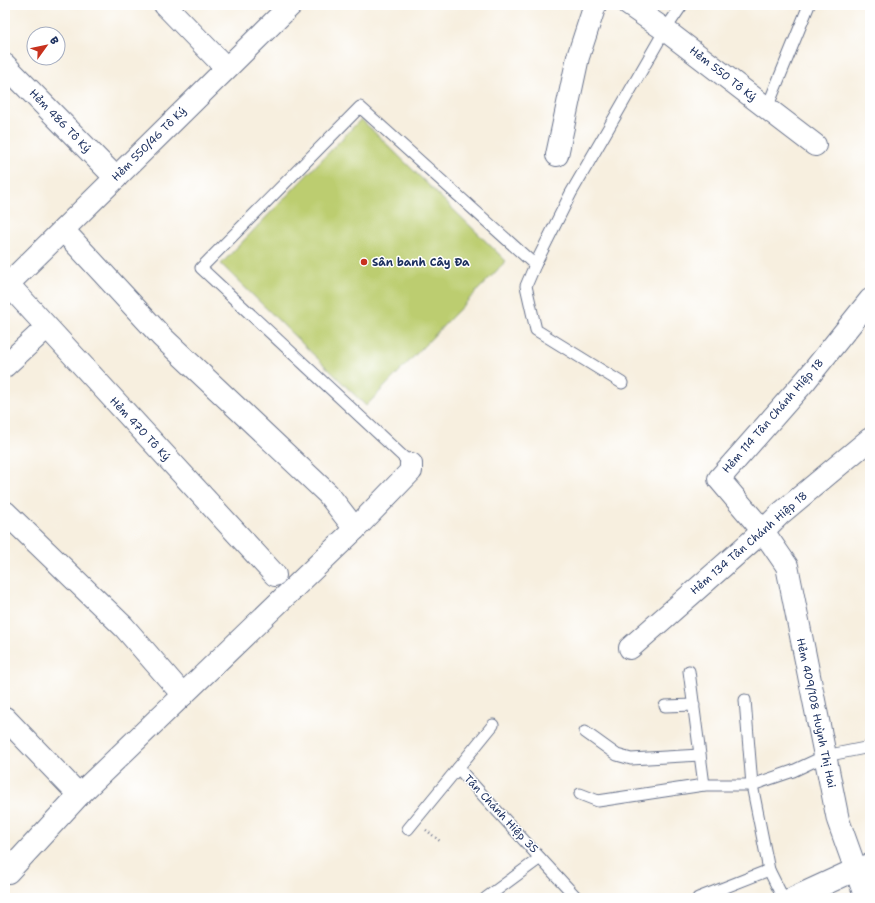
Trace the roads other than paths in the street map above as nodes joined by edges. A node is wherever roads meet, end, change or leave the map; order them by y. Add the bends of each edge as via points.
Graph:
1 (165, 5) edge
2 (290, 5) edge
3 (595, 5) edge
4 (629, 5) edge
5 (682, 5) edge
6 (809, 5) edge
7 (665, 30) junction
8 (5, 65) edge
9 (226, 68) junction
10 (767, 108) junction
11 (815, 145) dead end
12 (557, 155) dead end
13 (116, 178) junction
14 (62, 230) junction
15 (536, 265) junction
16 (7, 283) edge
17 (870, 300) edge
18 (46, 328) junction
19 (5, 366) edge
20 (622, 383) dead end
21 (870, 438) edge
22 (411, 464) joint
23 (5, 512) edge
24 (355, 529) junction
25 (763, 531) junction
26 (276, 576) dead end
27 (630, 648) dead end
28 (689, 671) dead end
29 (183, 695) junction
30 (745, 700) dead end
31 (694, 705) junction
32 (666, 706) dead end
33 (5, 718) edge
34 (493, 725) dead end
35 (585, 732) dead end
36 (870, 747) edge
37 (700, 755) junction
38 (825, 756) junction
39 (458, 768) junction
40 (704, 785) junction
41 (752, 785) junction
42 (580, 794) dead end
43 (79, 796) junction
44 (415, 825) road end
45 (540, 858) junction
46 (863, 867) edge
47 (769, 870) junction
48 (8, 872) dead end
49 (486, 898) edge
50 (577, 898) edge
51 (698, 898) edge
52 (783, 898) edge
53 (794, 898) edge
54 (866, 898) edge

1 - 9 street
2 - 9 street, Hẻm 550/46 Tô Ký
3 - 12 street via 578,57
4 - 7 street, Hẻm 550 Tô Ký
5 - 7 lane
6 - 10 lane
7 - 10 street, Hẻm 550 Tô Ký
7 - 15 lane via 571,193
8 - 13 street, Hẻm 486 Tô Ký
9 - 13 street, Hẻm 550/46 Tô Ký
10 - 11 street, Hẻm 550 Tô Ký
13 - 14 street, Hẻm 550/46 Tô Ký
14 - 16 street, Hẻm 550/46 Tô Ký
14 - 24 street via 162,337 328,494
15 - 20 lane via 526,286 536,330
15 - 22 lane via 360,107 201,268
16 - 18 street, Hẻm 470 Tô Ký
17 - 25 street, Hẻm 114 Tân Chánh Hiệp 18 via 806,380 719,479
18 - 19 street
18 - 26 street, Hẻm 470 Tô Ký
21 - 25 street, Hẻm 134 Tân Chánh Hiệp 18
22 - 24 street via 411,471
23 - 29 street via 124,627
24 - 29 street
25 - 27 street, Hẻm 134 Tân Chánh Hiệp 18
25 - 38 street, Hẻm 409/108 Huỳnh Thị Hai via 787,566
28 - 31 lane
29 - 43 street
30 - 41 lane
31 - 32 lane
31 - 37 lane
33 - 43 street
34 - 39 lane
35 - 37 lane via 617,756 631,759
36 - 38 lane
37 - 40 lane
38 - 41 lane via 793,771
38 - 46 street, Hẻm 409/108 Huỳnh Thị Hai via 838,820
39 - 44 lane, Tân Chánh Hiệp 35
39 - 45 lane, Tân Chánh Hiệp 35
40 - 41 lane
40 - 42 lane via 598,801
41 - 47 lane
43 - 48 street
45 - 49 lane, Tân Chánh Hiệp 35
45 - 50 lane, Tân Chánh Hiệp 35
46 - 53 street
46 - 54 street, Hẻm 409/108 Huỳnh Thị Hai
47 - 51 lane
47 - 52 lane

